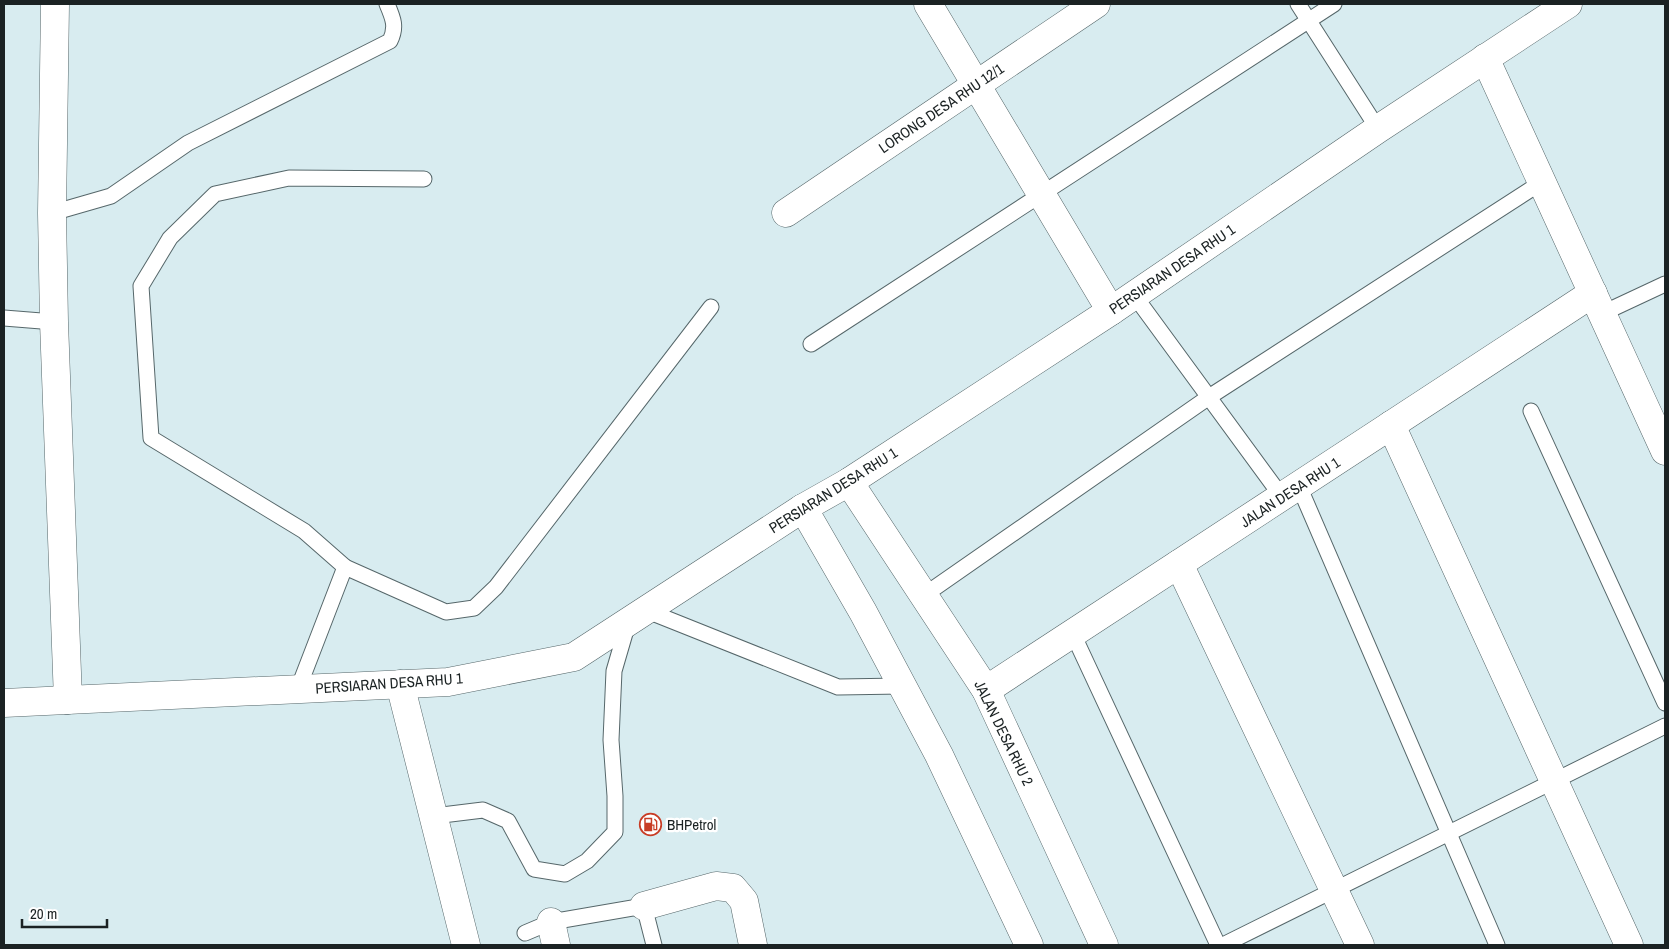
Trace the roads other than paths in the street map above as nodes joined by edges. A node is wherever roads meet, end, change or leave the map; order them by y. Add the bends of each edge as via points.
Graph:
1 (55, 4) edge
2 (387, 4) edge
3 (928, 4) edge
4 (1096, 4) edge
5 (1298, 4) edge
6 (1334, 4) edge
7 (1568, 4) edge
8 (1308, 21) junction
9 (1485, 58) junction
10 (976, 84) junction
11 (1378, 129) junction
12 (424, 179) dead end
13 (1542, 182) junction
14 (1041, 193) junction
15 (52, 213) junction
16 (786, 213) dead end
17 (1665, 284) edge
18 (1134, 296) junction
19 (1598, 303) junction
20 (711, 307) dead end
21 (1111, 311) junction
22 (4, 318) edge
23 (54, 322) junction
24 (811, 344) dead end
25 (1209, 397) junction
26 (1530, 411) dead end
27 (1391, 425) junction
28 (1665, 450) edge
29 (849, 482) junction
30 (1290, 491) junction
31 (803, 508) junction
32 (1179, 564) junction
33 (345, 566) junction
34 (923, 596) junction
35 (637, 616) junction
36 (1073, 634) junction
37 (400, 684) junction
38 (902, 686) junction
39 (298, 689) junction
40 (986, 690) junction
41 (68, 700) junction
42 (4, 703) edge
43 (1665, 703) edge
44 (1665, 726) edge
45 (1554, 782) junction
46 (434, 816) junction
47 (1449, 834) junction
48 (1335, 890) junction
49 (644, 906) junction
50 (525, 933) dead end
51 (554, 934) edge
52 (466, 945) edge
53 (654, 945) edge
54 (753, 945) edge
55 (1029, 945) edge
56 (1104, 945) edge
57 (1218, 945) edge
58 (1223, 945) edge
59 (1360, 945) edge
60 (1497, 945) edge
61 (1629, 945) edge

1 - 15 street
2 - 15 lane via 394,20 390,41 188,143 112,196
3 - 10 street
4 - 10 street, LORONG DESA RHU 12/1
5 - 8 lane
6 - 8 lane
7 - 9 street, PERSIARAN DESA RHU 1
8 - 11 lane
8 - 14 lane
9 - 11 street, PERSIARAN DESA RHU 1
9 - 13 street
10 - 14 street
10 - 16 street, LORONG DESA RHU 12/1
11 - 18 street, PERSIARAN DESA RHU 1
12 - 33 lane via 289,178 215,194 170,238 141,286 151,438 304,531
13 - 19 street
13 - 25 lane
14 - 21 street
14 - 24 lane
15 - 23 street
17 - 19 lane
18 - 21 street, PERSIARAN DESA RHU 1
18 - 25 lane
19 - 27 street, JALAN DESA RHU 1
19 - 28 street
20 - 33 lane via 496,587 474,608 446,612
21 - 29 street, PERSIARAN DESA RHU 1
22 - 23 lane
23 - 41 street
25 - 30 lane
25 - 34 lane
26 - 43 lane
27 - 30 street, JALAN DESA RHU 1
27 - 45 street
29 - 31 street, PERSIARAN DESA RHU 1
29 - 34 street, JALAN DESA RHU 2
30 - 32 street, JALAN DESA RHU 1
30 - 47 lane
31 - 35 street, PERSIARAN DESA RHU 1
31 - 38 street
32 - 36 street, JALAN DESA RHU 1
32 - 48 street
33 - 39 lane
34 - 40 street, JALAN DESA RHU 2
35 - 37 street, PERSIARAN DESA RHU 1 via 574,656 448,682
35 - 38 lane via 838,687
35 - 46 lane via 614,671 611,740 615,832 587,861 565,874 534,869 508,821 483,810
36 - 40 street, JALAN DESA RHU 1
36 - 57 lane
37 - 39 street, PERSIARAN DESA RHU 1
37 - 46 street
38 - 55 street via 939,755
39 - 41 street, PERSIARAN DESA RHU 1
40 - 56 street, JALAN DESA RHU 2
41 - 42 street, PERSIARAN DESA RHU 1
44 - 45 lane
45 - 47 lane
45 - 61 street
46 - 52 street
47 - 48 lane
47 - 60 lane
48 - 58 lane
48 - 59 street
49 - 51 lane
49 - 53 lane
49 - 54 street via 716,886 733,888 744,901
50 - 51 lane

